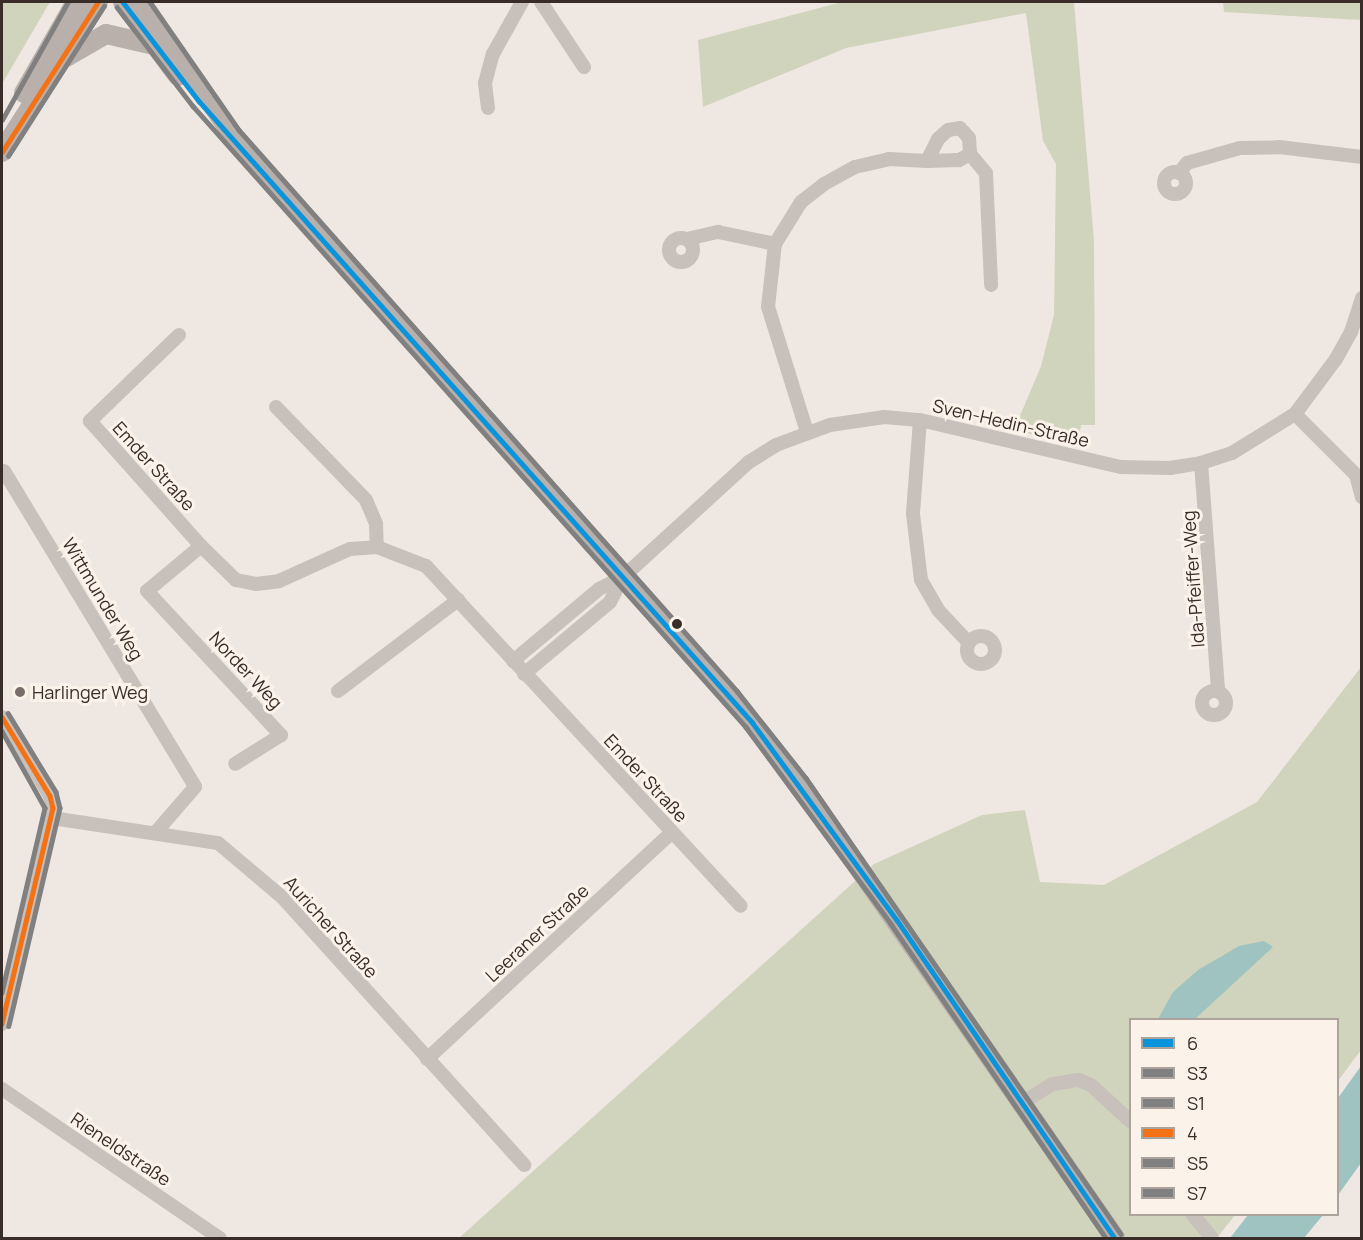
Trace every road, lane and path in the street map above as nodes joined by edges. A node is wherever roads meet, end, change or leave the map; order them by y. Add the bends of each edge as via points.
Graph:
1 (76, 2) edge
2 (98, 2) edge
3 (123, 2) edge
4 (141, 2) edge
5 (522, 2) edge
6 (541, 2) edge
7 (154, 45) junction
8 (59, 62) junction
9 (584, 67) dead end
10 (488, 108) dead end
11 (2, 134) edge
12 (232, 135) junction
13 (2, 152) edge
14 (970, 153) junction
15 (1362, 157) edge
16 (927, 161) junction
17 (1179, 173) dead end
18 (687, 239) dead end
19 (775, 244) junction
20 (991, 285) dead end
21 (1362, 298) edge
22 (180, 335) dead end
23 (276, 407) dead end
24 (1295, 414) junction
25 (920, 420) junction
26 (807, 432) junction
27 (1201, 464) junction
28 (4, 471) dead end
29 (1359, 475) edge
30 (1362, 497) edge
31 (201, 546) junction
32 (377, 547) junction
33 (623, 577) junction
34 (458, 600) junction
35 (969, 642) dead end
36 (513, 661) junction
37 (524, 674) junction
38 (338, 691) dead end
39 (1218, 691) dead end
40 (2, 717) edge
41 (235, 764) dead end
42 (52, 818) junction
43 (156, 832) junction
44 (671, 832) junction
45 (741, 906) dead end
46 (2, 1016) edge
47 (427, 1059) junction
48 (2, 1089) edge
49 (1022, 1103) junction
50 (1129, 1119) edge
51 (524, 1165) dead end
52 (1193, 1216) edge
53 (1211, 1238) edge
54 (220, 1239) edge
55 (1115, 1239) edge

1 - 11 main road
2 - 8 main road
3 - 7 main road
4 - 12 main road
5 - 10 street via 493,54 485,83
6 - 9 street
7 - 8 main road via 124,35 106,34
7 - 12 main road
8 - 13 main road
12 - 33 main road
14 - 16 street via 959,160
14 - 16 street via 969,138 960,128 948,130 938,139
14 - 20 street via 986,173
15 - 17 street via 1279,147 1240,148 1187,163
16 - 19 street via 889,159 855,167 801,202
18 - 19 street via 718,232
19 - 26 street via 768,308
21 - 24 street, Sven-Hedin-Straße via 1351,332 1336,359
22 - 31 street, Emder Straße via 90,421
23 - 32 street via 366,500 376,524
24 - 27 street, Sven-Hedin-Straße via 1232,453
24 - 29 street
25 - 26 street, Sven-Hedin-Straße via 884,417
25 - 27 street, Sven-Hedin-Straße via 1121,467
25 - 35 street via 913,514 921,580 938,610
26 - 33 street, Sven-Hedin-Straße via 749,462
27 - 39 street, Ida-Pfeiffer-Weg
28 - 43 street, Wittmunder Weg via 195,787
29 - 30 street
31 - 32 street, Emder Straße via 236,580 256,584 279,581 350,549
31 - 41 street, Norder Weg via 147,591 280,735
32 - 34 street, Emder Straße via 426,566
33 - 36 street via 599,589
33 - 37 street via 610,602
33 - 49 main road via 730,696 800,783
34 - 36 street, Emder Straße
34 - 38 street
36 - 37 street, Emder Straße
37 - 44 street, Emder Straße
40 - 42 street via 50,796
42 - 43 street, Auricher Straße
42 - 46 street
43 - 47 street, Auricher Straße via 218,843 255,871
44 - 45 street, Emder Straße
44 - 47 street, Leeraner Straße
47 - 51 street, Auricher Straße
48 - 54 street, Rieneldstraße
49 - 50 street via 1053,1084 1079,1080 1091,1085
49 - 55 main road
52 - 53 street

